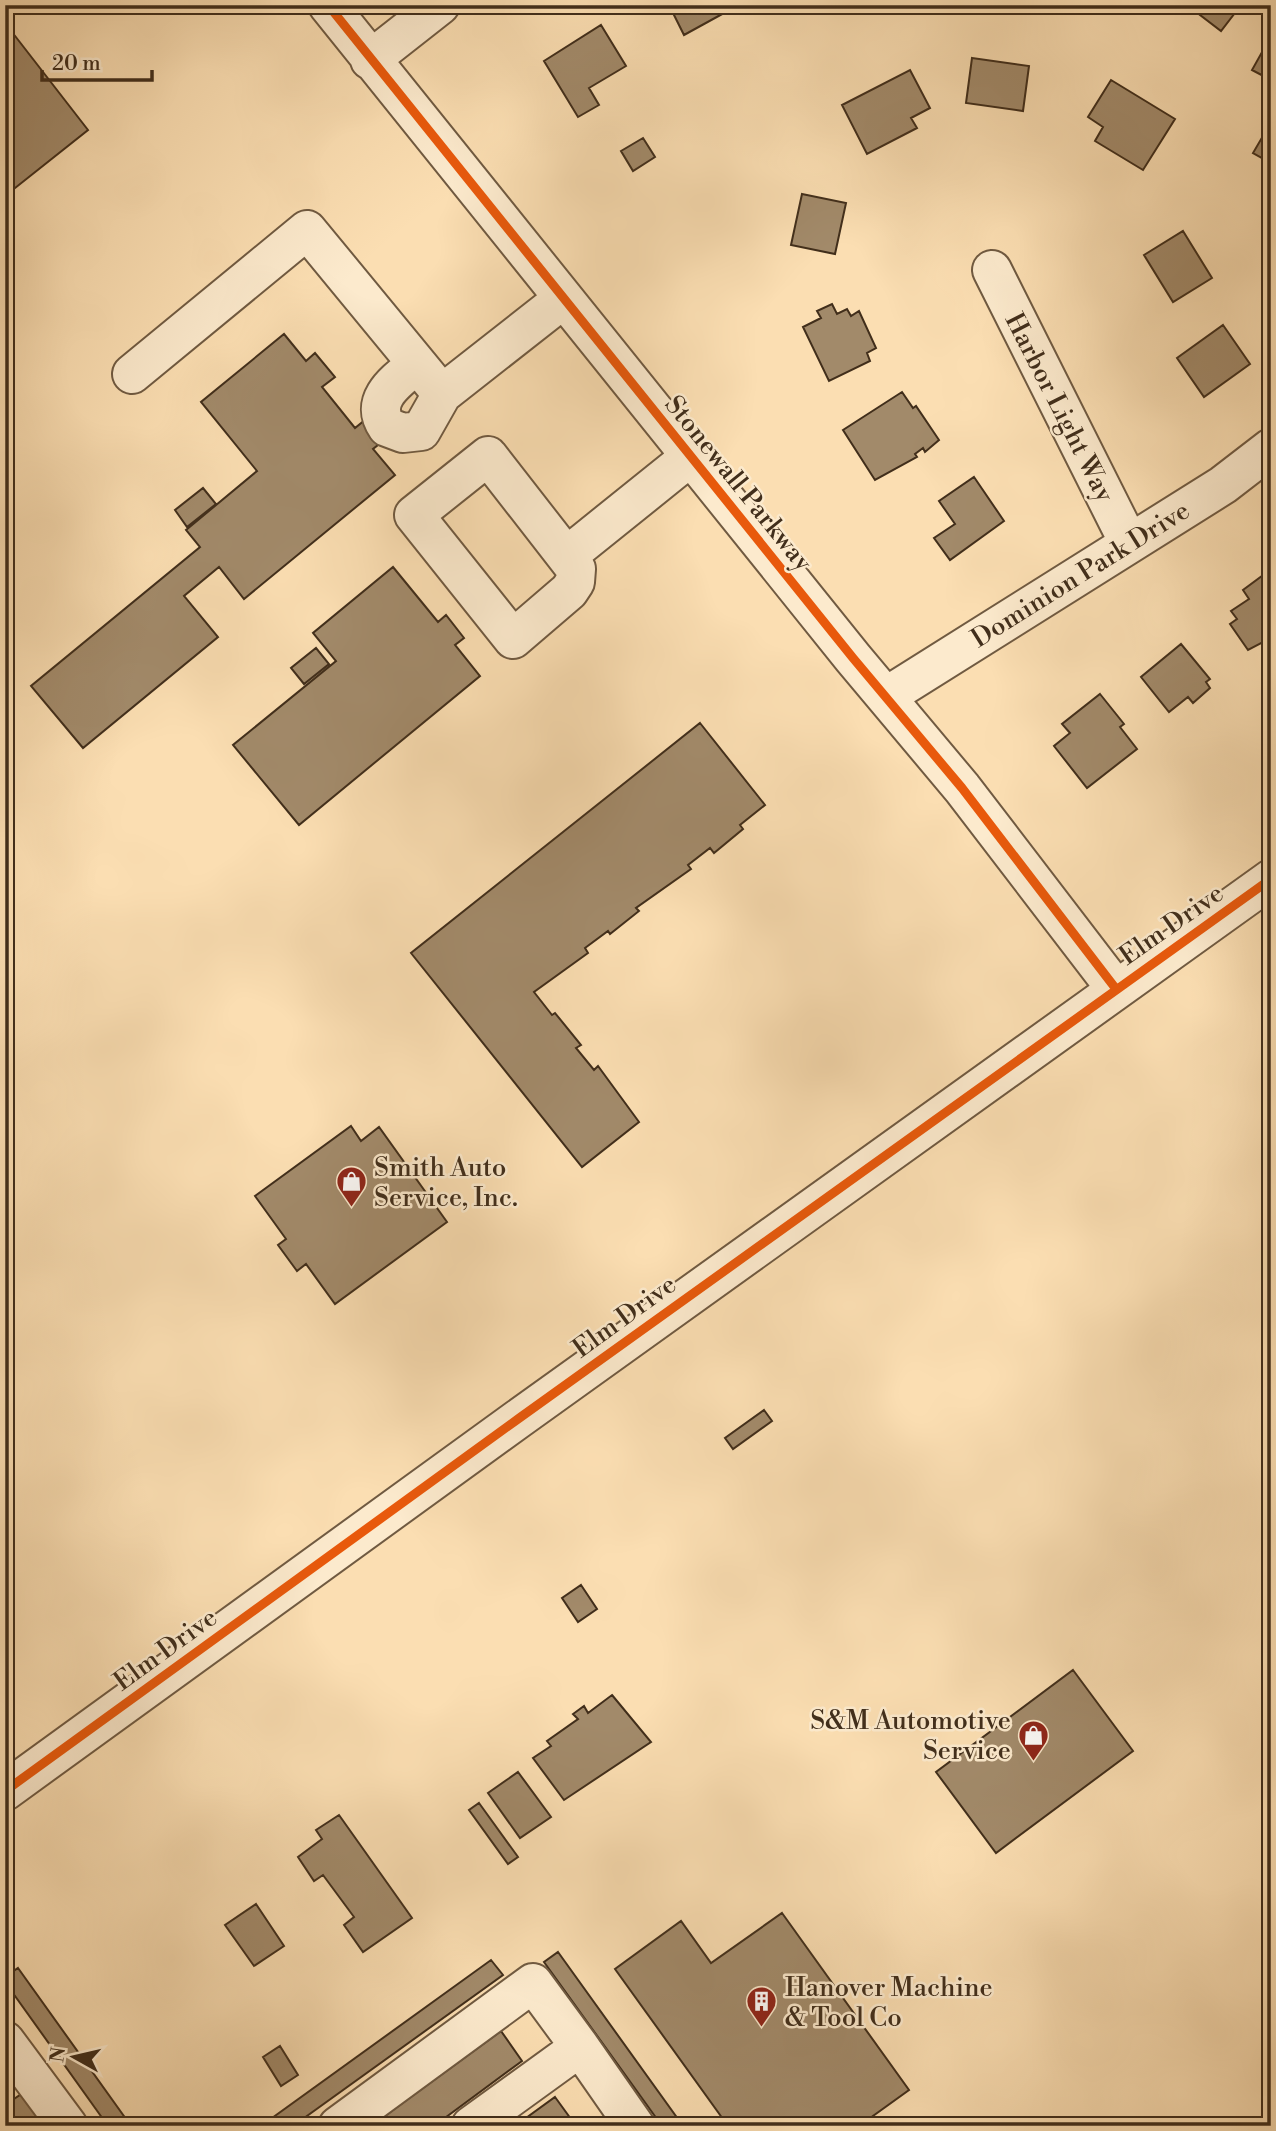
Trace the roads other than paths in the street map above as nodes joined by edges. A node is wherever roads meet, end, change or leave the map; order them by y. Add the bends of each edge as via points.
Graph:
1 (328, 5) edge
2 (440, 5) edge
3 (370, 60) junction
4 (992, 270) dead end
5 (563, 299) junction
6 (417, 364) junction
7 (132, 374) dead end
8 (442, 394) junction
9 (1271, 448) edge
10 (690, 457) junction
11 (1129, 543) junction
12 (567, 556) junction
13 (887, 696) junction
14 (1271, 879) edge
15 (1116, 989) junction
16 (5, 1791) edge
17 (5, 2041) edge
18 (580, 2047) junction
19 (68, 2126) edge
20 (338, 2126) edge
21 (471, 2126) edge
22 (635, 2126) edge

1 - 3 street, Stonewall Parkway
2 - 3 street
3 - 5 street, Stonewall Parkway
4 - 11 street, Harbor Light Way
5 - 8 street
5 - 10 street, Stonewall Parkway
6 - 7 street via 307,230
6 - 8 street
6 - 8 street via 384,394 380,409 387,427 403,433 421,431
9 - 11 street, Dominion Park Drive via 1223,485
10 - 12 street
10 - 13 street, Stonewall Parkway
11 - 13 street, Dominion Park Drive
12 - 12 street via 488,456 414,515 513,639 574,585 576,569
13 - 15 street, Stonewall Parkway
14 - 15 street, Elm Drive
15 - 16 street, Elm Drive
17 - 19 street
18 - 20 street via 533,1983
18 - 21 street
18 - 22 street

